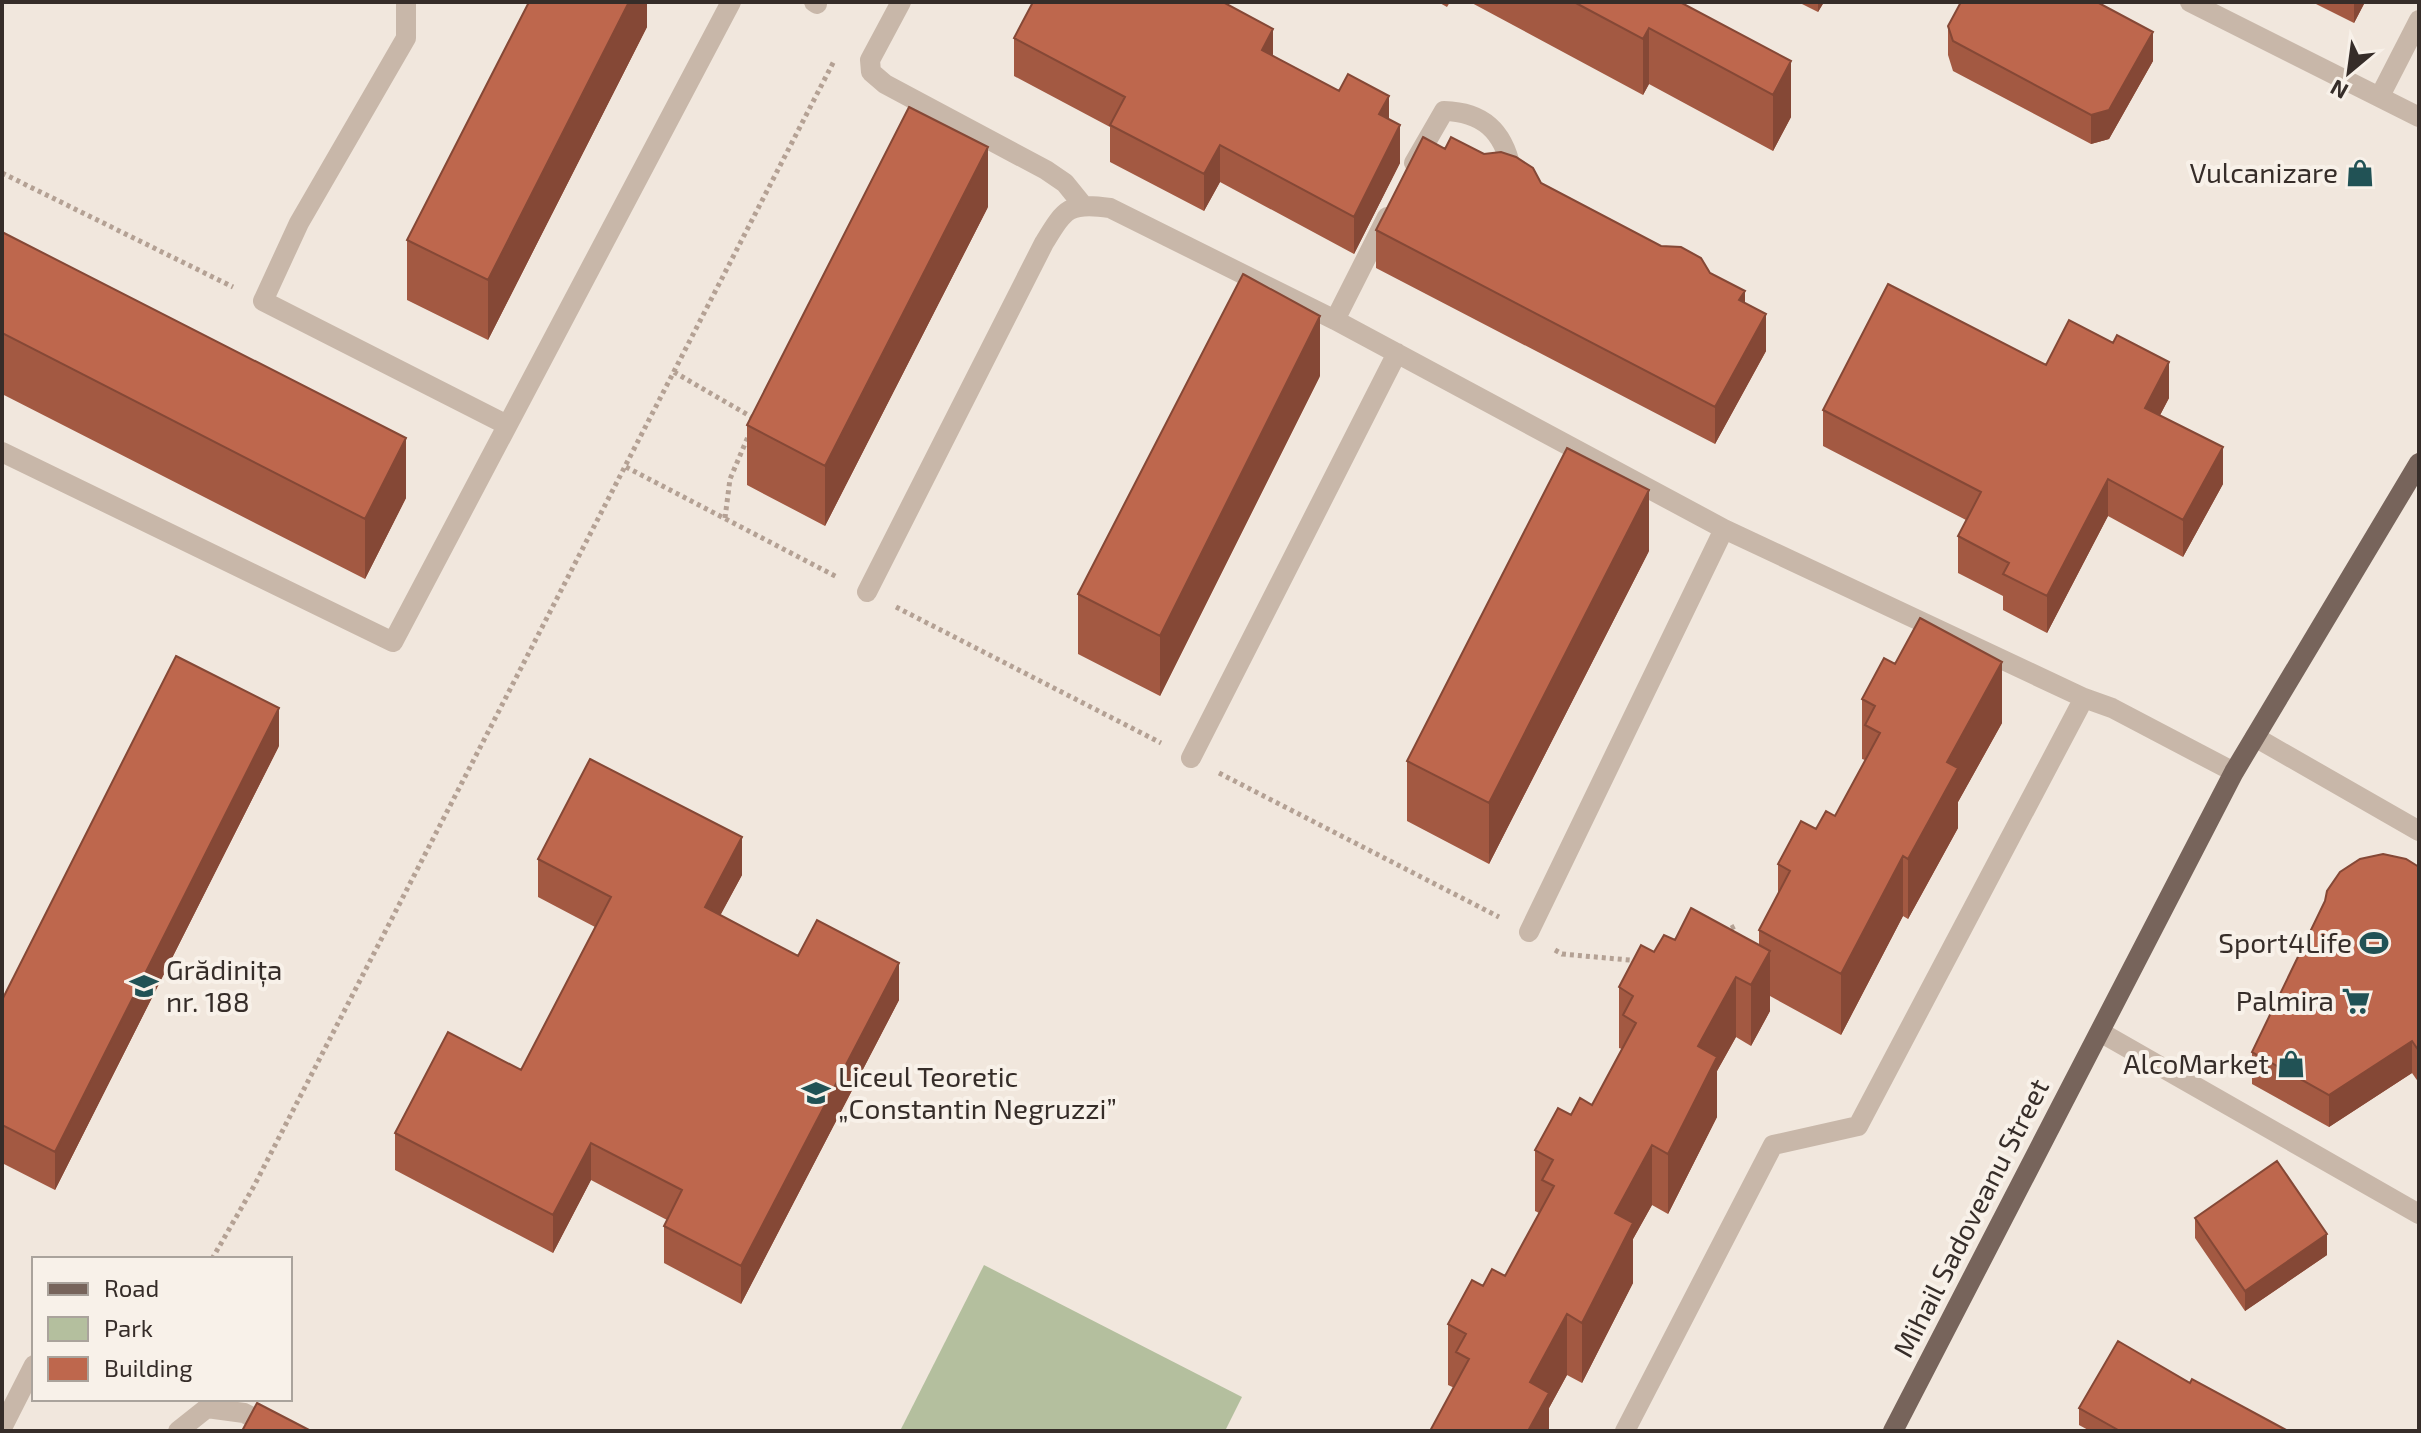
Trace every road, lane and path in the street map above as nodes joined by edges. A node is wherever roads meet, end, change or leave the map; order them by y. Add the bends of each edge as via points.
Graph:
1 (406, 2) edge
2 (731, 2) edge
3 (901, 2) edge
4 (2190, 2) edge
5 (2419, 20) edge
6 (835, 60) dead end
7 (2380, 96) junction
8 (2419, 117) edge
9 (2, 173) edge
10 (1538, 183) edge
11 (1082, 204) junction
12 (263, 301) junction
13 (1335, 320) junction
14 (1397, 353) junction
15 (674, 372) junction
16 (507, 425) junction
17 (2, 452) edge
18 (2419, 463) edge
19 (625, 467) junction
20 (725, 518) junction
21 (1724, 529) junction
22 (867, 592) junction
23 (2084, 698) junction
24 (2255, 737) junction
25 (1191, 758) junction
26 (2234, 772) junction
27 (2419, 831) edge
28 (1737, 925) dead end
29 (1529, 932) junction
30 (1715, 936) edge
31 (1652, 962) edge
32 (2100, 1032) junction
33 (2419, 1214) edge
34 (213, 1257) edge
35 (32, 1369) edge
36 (2, 1428) edge
37 (178, 1431) edge
38 (280, 1431) edge
39 (1625, 1431) edge
40 (1893, 1431) edge

1 - 12 street via 406,38 299,223
2 - 16 street
3 - 11 street via 870,60 871,72 1046,170
4 - 7 street
5 - 7 street
6 - 15 path
7 - 8 street
9 - 12 path
10 - 13 street via 1511,168 1497,131 1464,111 1444,111
11 - 13 street via 1110,208
11 - 22 street via 1060,216 1044,243
12 - 16 street
13 - 14 street
14 - 21 street
14 - 25 street
15 - 19 path
15 - 20 path via 756,418 730,479
16 - 17 street via 393,642
18 - 24 main road, Mihail Sadoveanu Street
19 - 20 path
19 - 34 path via 262,1172
20 - 22 path
21 - 23 street
21 - 29 street
22 - 25 path
23 - 26 street
23 - 39 street via 1858,1126 1773,1145
24 - 26 main road, Mihail Sadoveanu Street
24 - 27 street
25 - 29 path
26 - 32 main road, Mihail Sadoveanu Street
28 - 30 path
29 - 31 path via 1562,954
32 - 33 street
32 - 40 main road, Mihail Sadoveanu Street
35 - 36 street
37 - 38 street via 207,1408 244,1413

